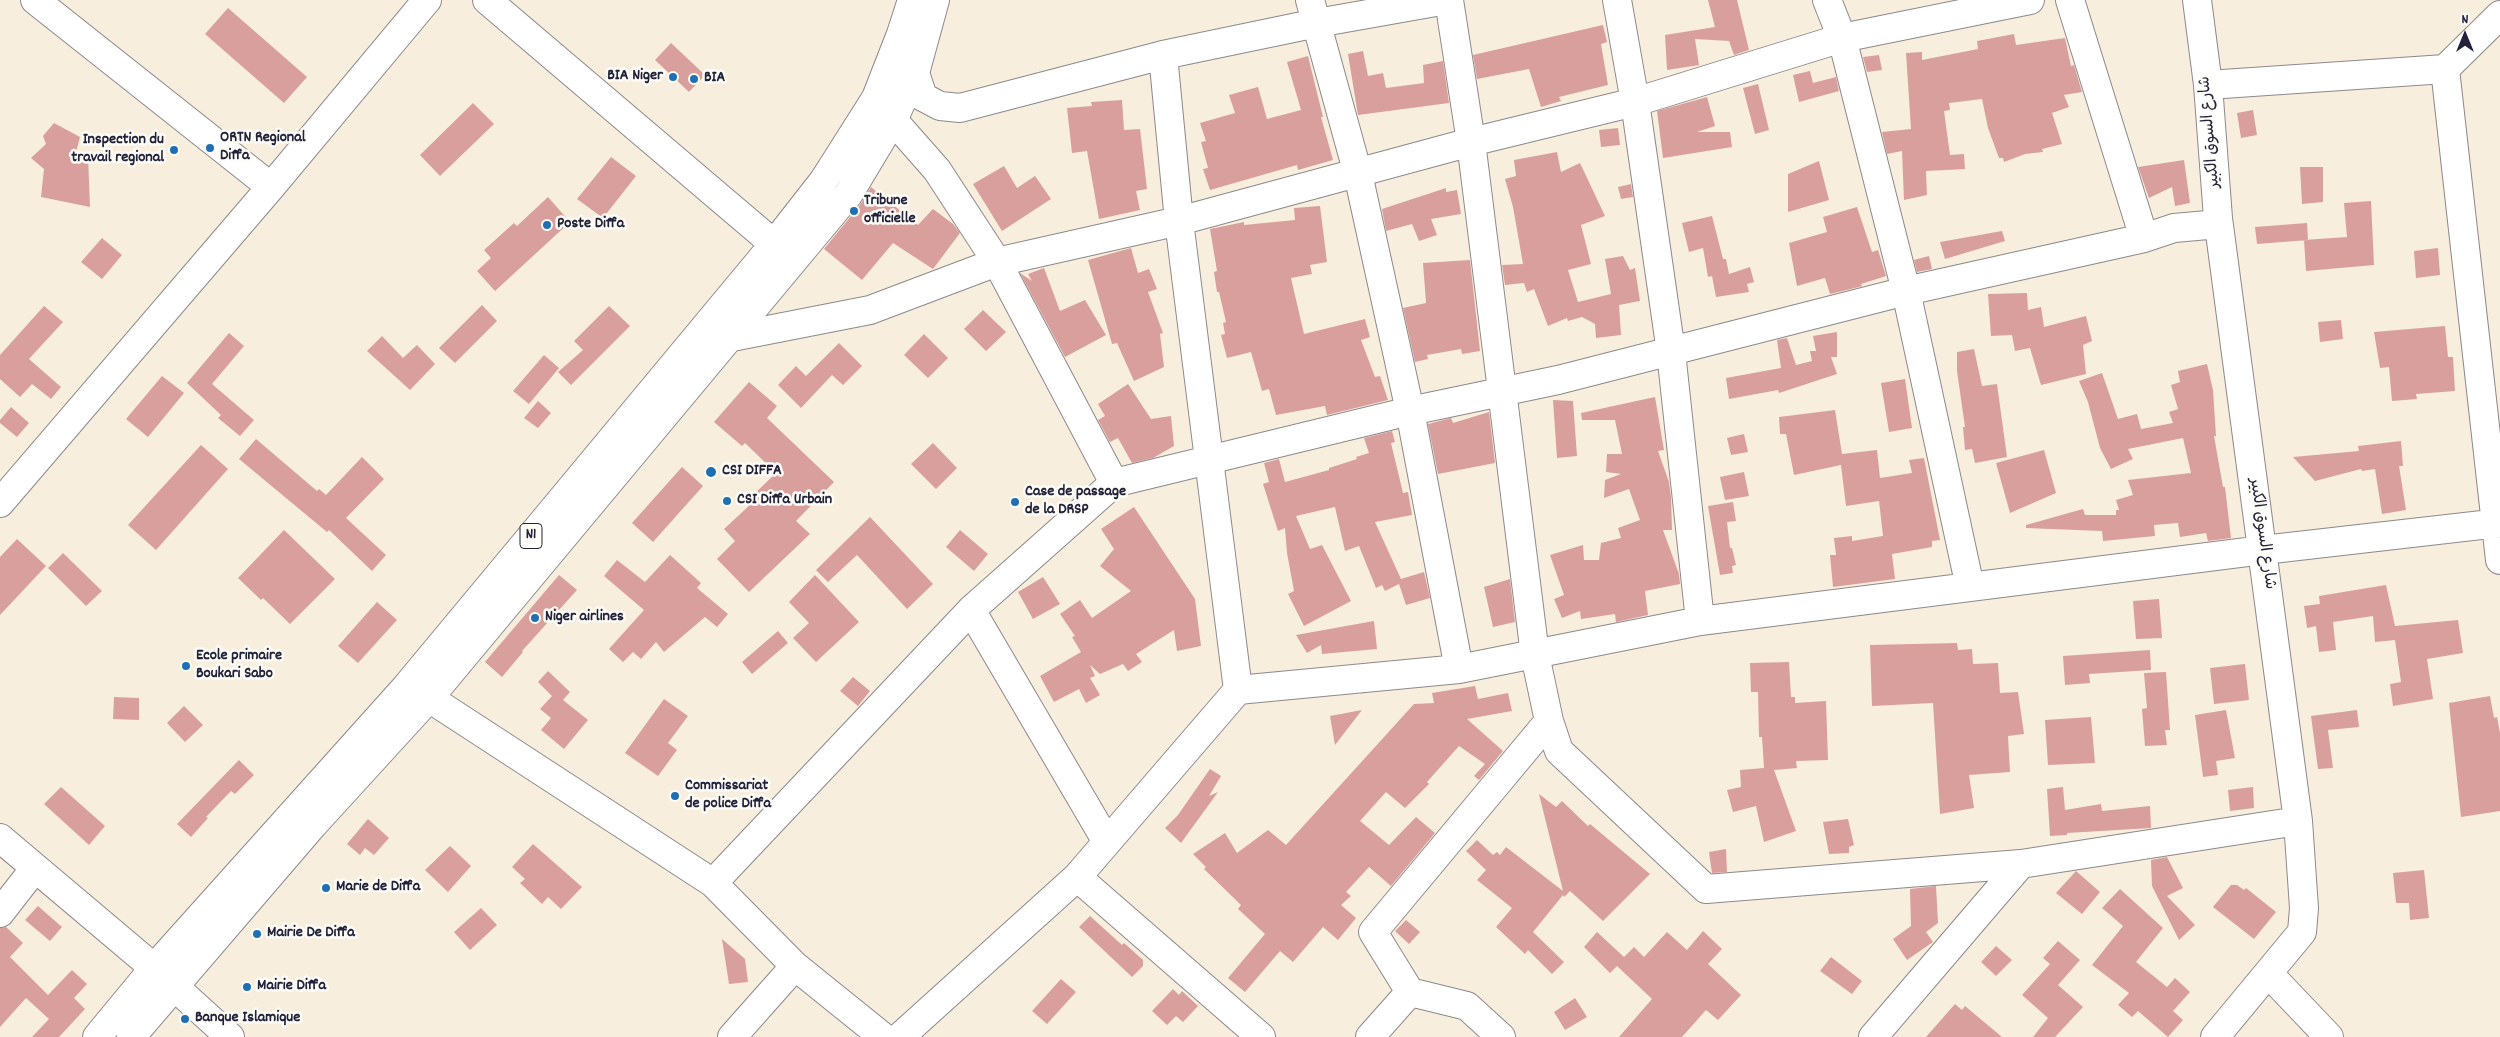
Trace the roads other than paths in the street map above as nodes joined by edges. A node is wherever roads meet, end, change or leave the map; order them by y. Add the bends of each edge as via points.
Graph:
1 (35, 0) edge
2 (427, 0) edge
3 (487, 0) edge
4 (912, 0) edge
5 (935, 0) edge
6 (1448, 0) edge
7 (1618, 0) edge
8 (1827, 0) edge
9 (2030, 0) edge
10 (2070, 0) edge
11 (2196, 0) edge
12 (1313, 11) edge
13 (2500, 15) edge
14 (1842, 38) junction
15 (1163, 55) junction
16 (2445, 69) junction
17 (915, 73) junction
18 (2208, 85) junction
19 (1635, 102) junction
20 (893, 120) junction
21 (1471, 142) junction
22 (1358, 174) junction
23 (271, 187) junction
24 (2218, 218) junction
25 (1179, 221) junction
26 (2144, 238) junction
27 (774, 244) junction
28 (997, 262) junction
29 (1906, 291) junction
30 (732, 338) junction
31 (1671, 352) junction
32 (1504, 391) junction
33 (1410, 410) junction
34 (1209, 460) junction
35 (1114, 483) junction
36 (0, 503) edge
37 (2498, 524) edge
38 (2263, 550) junction
39 (2500, 560) edge
40 (1970, 587) junction
41 (971, 610) junction
42 (1700, 621) junction
43 (1536, 655) junction
44 (1459, 669) junction
45 (1238, 690) junction
46 (418, 692) junction
47 (1549, 721) junction
48 (2298, 821) junction
49 (0, 838) edge
50 (1107, 842) junction
51 (2021, 864) junction
52 (35, 868) junction
53 (1077, 876) junction
54 (713, 883) junction
55 (0, 913) edge
56 (795, 966) junction
57 (154, 968) junction
58 (2269, 974) junction
59 (174, 988) junction
60 (1410, 992) junction
61 (97, 1037) edge
62 (131, 1037) edge
63 (230, 1037) edge
64 (732, 1037) edge
65 (883, 1037) edge
66 (900, 1037) edge
67 (1261, 1037) edge
68 (1370, 1037) edge
69 (1501, 1037) edge
70 (1872, 1037) edge
71 (2215, 1037) edge
72 (2329, 1037) edge

1 - 23 main road
2 - 23 main road
3 - 27 main road
4 - 27 main road, N1 via 876,98 824,180
5 - 17 main road, N1
6 - 12 main road
6 - 21 main road
7 - 19 main road
8 - 14 main road
9 - 14 main road
10 - 26 main road
11 - 18 main road, شارع السوق الكبير
12 - 15 main road
12 - 22 main road
13 - 16 main road
14 - 19 main road
14 - 29 main road
15 - 17 main road via 960,108 940,106 923,97
15 - 25 main road
16 - 18 main road
16 - 37 main road
17 - 20 main road, N1
18 - 24 main road, شارع السوق الكبير
19 - 21 main road
19 - 31 main road
20 - 28 main road via 937,170
20 - 30 main road, N1 via 848,195
21 - 22 main road
21 - 32 main road
22 - 25 main road
22 - 33 main road
23 - 36 main road
24 - 26 main road via 2208,225 2174,228
24 - 38 main road, شارع السوق الكبير
25 - 28 main road
25 - 34 main road
26 - 29 main road
27 - 46 main road, N1
28 - 30 main road via 870,310
28 - 35 main road
29 - 31 main road
29 - 40 main road
30 - 46 main road, N1
31 - 32 main road
31 - 42 main road
32 - 33 main road
32 - 43 main road
33 - 34 main road
33 - 44 main road
34 - 35 main road
34 - 45 main road
35 - 41 main road
37 - 38 main road
37 - 39 main road
38 - 40 main road
38 - 48 main road, شارع السوق الكبير
40 - 42 main road
41 - 50 main road
41 - 54 main road
42 - 43 main road
43 - 44 main road
43 - 47 main road
44 - 45 main road
45 - 50 main road
46 - 54 main road
46 - 57 main road, N1
46 - 59 main road, N1 via 313,825
47 - 51 main road via 1559,751 1706,889
47 - 60 main road via 1373,932
48 - 51 main road
48 - 58 main road, شارع السوق الكبير via 2304,922 2302,932
49 - 52 main road
50 - 53 main road
51 - 70 main road
52 - 55 main road
52 - 57 main road
53 - 66 main road
53 - 67 main road
54 - 56 main road
56 - 64 main road
56 - 65 main road
57 - 59 main road
57 - 61 main road, N1
58 - 71 main road, شارع السوق الكبير
58 - 72 main road
59 - 62 main road, N1
59 - 63 main road
60 - 68 main road
60 - 69 main road via 1467,1006

